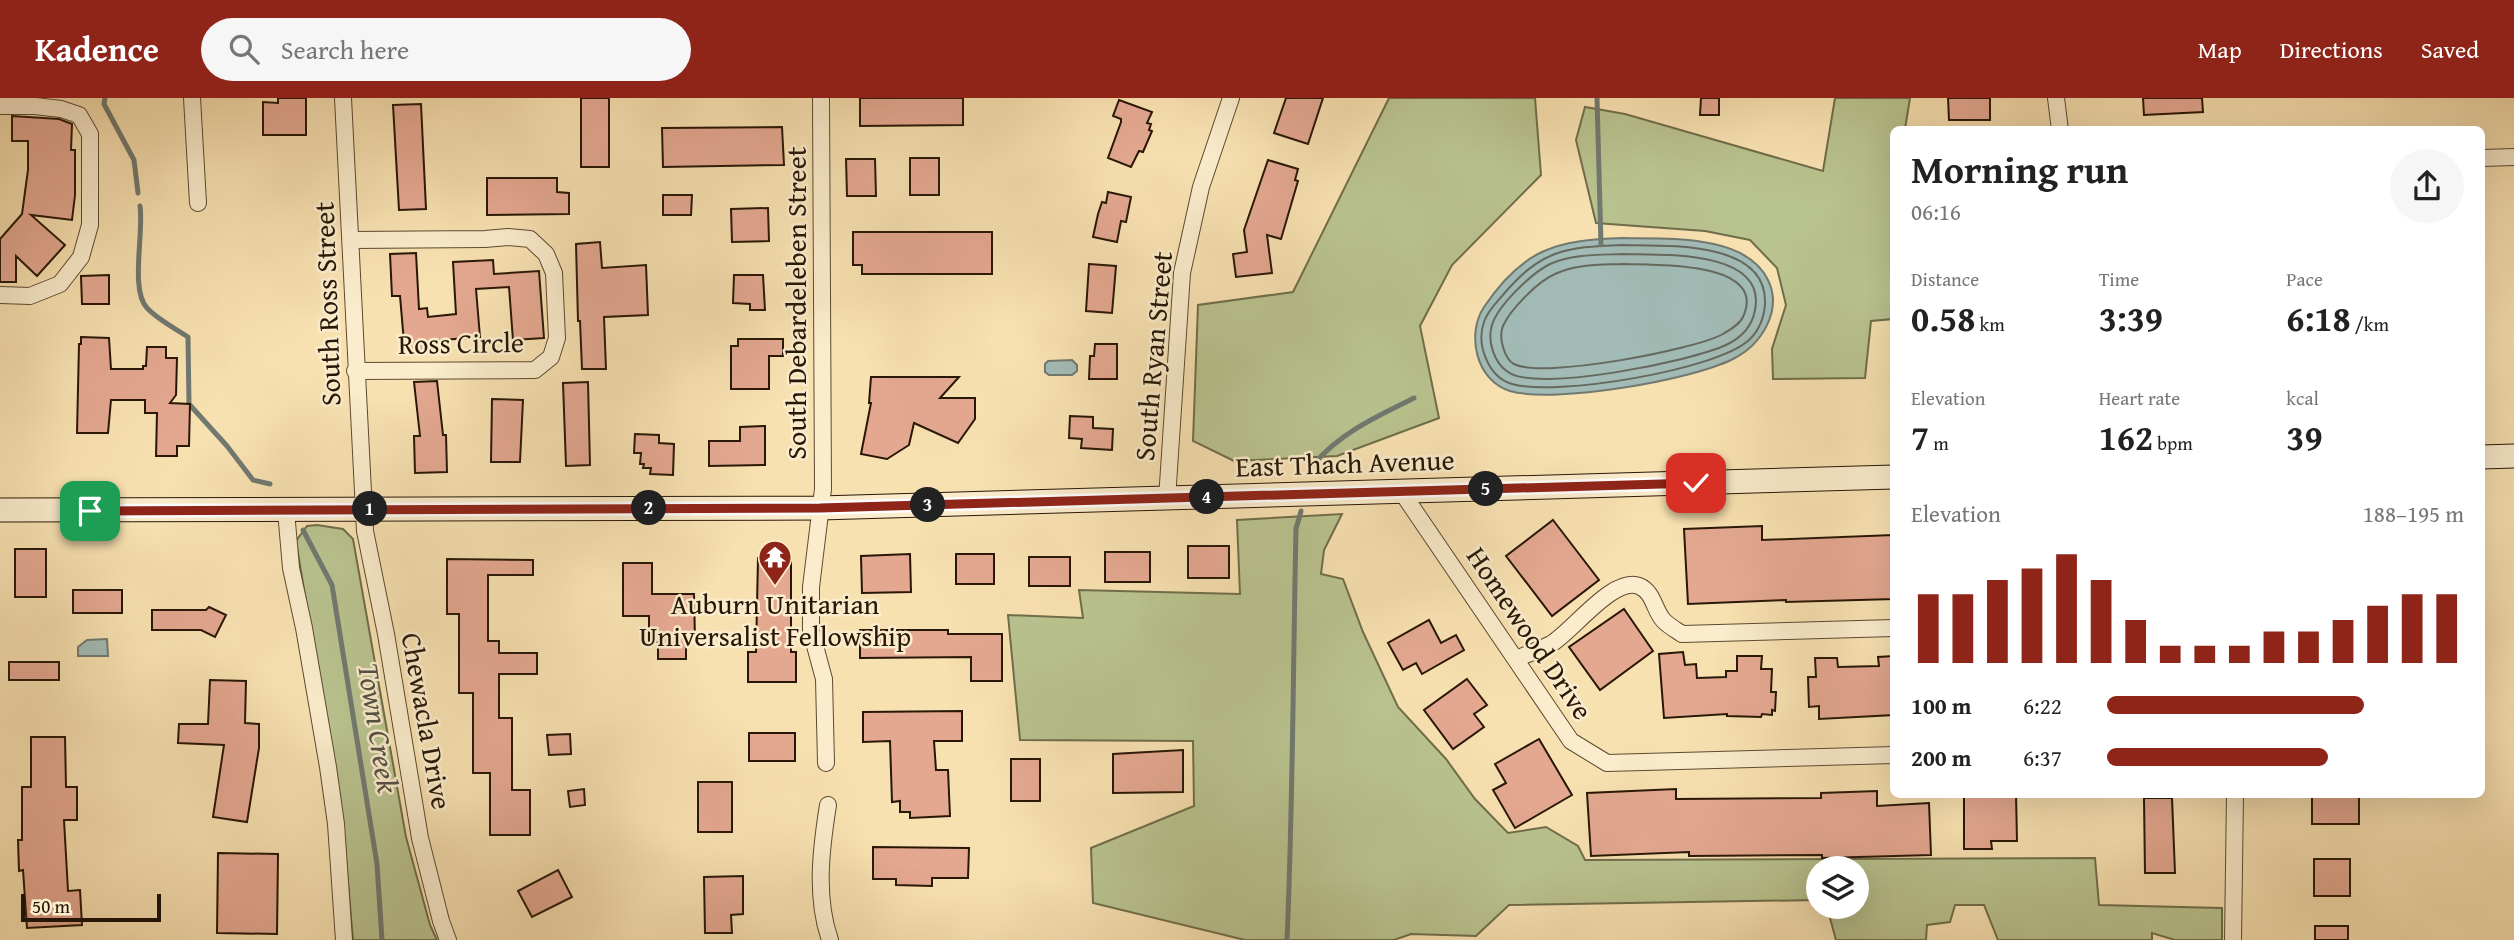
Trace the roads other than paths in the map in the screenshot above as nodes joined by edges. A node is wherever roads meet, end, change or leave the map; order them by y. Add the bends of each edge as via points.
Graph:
1 (192, 98) edge
2 (342, 98) edge
3 (821, 98) edge
4 (1231, 98) edge
5 (2056, 98) edge
6 (0, 106) edge
7 (2060, 126) edge
8 (2514, 157) edge
9 (2485, 158) edge
10 (198, 202) dead end
11 (351, 240) junction
12 (0, 295) edge
13 (355, 371) junction
14 (2514, 456) edge
15 (2485, 457) edge
16 (1890, 477) edge
17 (1401, 491) junction
18 (1167, 499) junction
19 (820, 508) junction
20 (363, 509) junction
21 (0, 510) edge
22 (286, 511) junction
23 (1890, 628) edge
24 (1516, 659) junction
25 (1890, 755) edge
26 (826, 762) dead end
27 (2235, 798) edge
28 (828, 805) dead end
29 (344, 940) edge
30 (448, 940) edge
31 (830, 940) edge
32 (2234, 940) edge

1 - 10 street
2 - 11 street, South Ross Street
3 - 19 street, South Debardeleben Street
4 - 18 street, South Ryan Street via 1200,187 1182,273
5 - 7 street
6 - 12 street via 35,106 79,115 90,134 90,225 81,257 60,284 30,296
8 - 9 street
11 - 13 street, South Ross Street
11 - 13 street, Ross Circle via 530,239 546,254 554,274 557,338 551,357 535,370
13 - 20 street, South Ross Street
14 - 15 street
16 - 17 street, East Thach Avenue
17 - 18 street, East Thach Avenue
17 - 24 street, Homewood Drive
18 - 19 street, East Thach Avenue
19 - 20 street, East Thach Avenue
19 - 26 street, South Debardeleben Street via 811,631 824,679
20 - 22 street, East Thach Avenue
20 - 30 street, Chewacla Drive via 420,838
21 - 22 street, East Thach Avenue
22 - 29 street via 290,568 336,824
23 - 24 street via 1682,634 1663,620 1639,586 1623,586 1551,644
24 - 25 street, Homewood Drive via 1571,741 1607,764
27 - 32 street
28 - 31 street via 821,879

